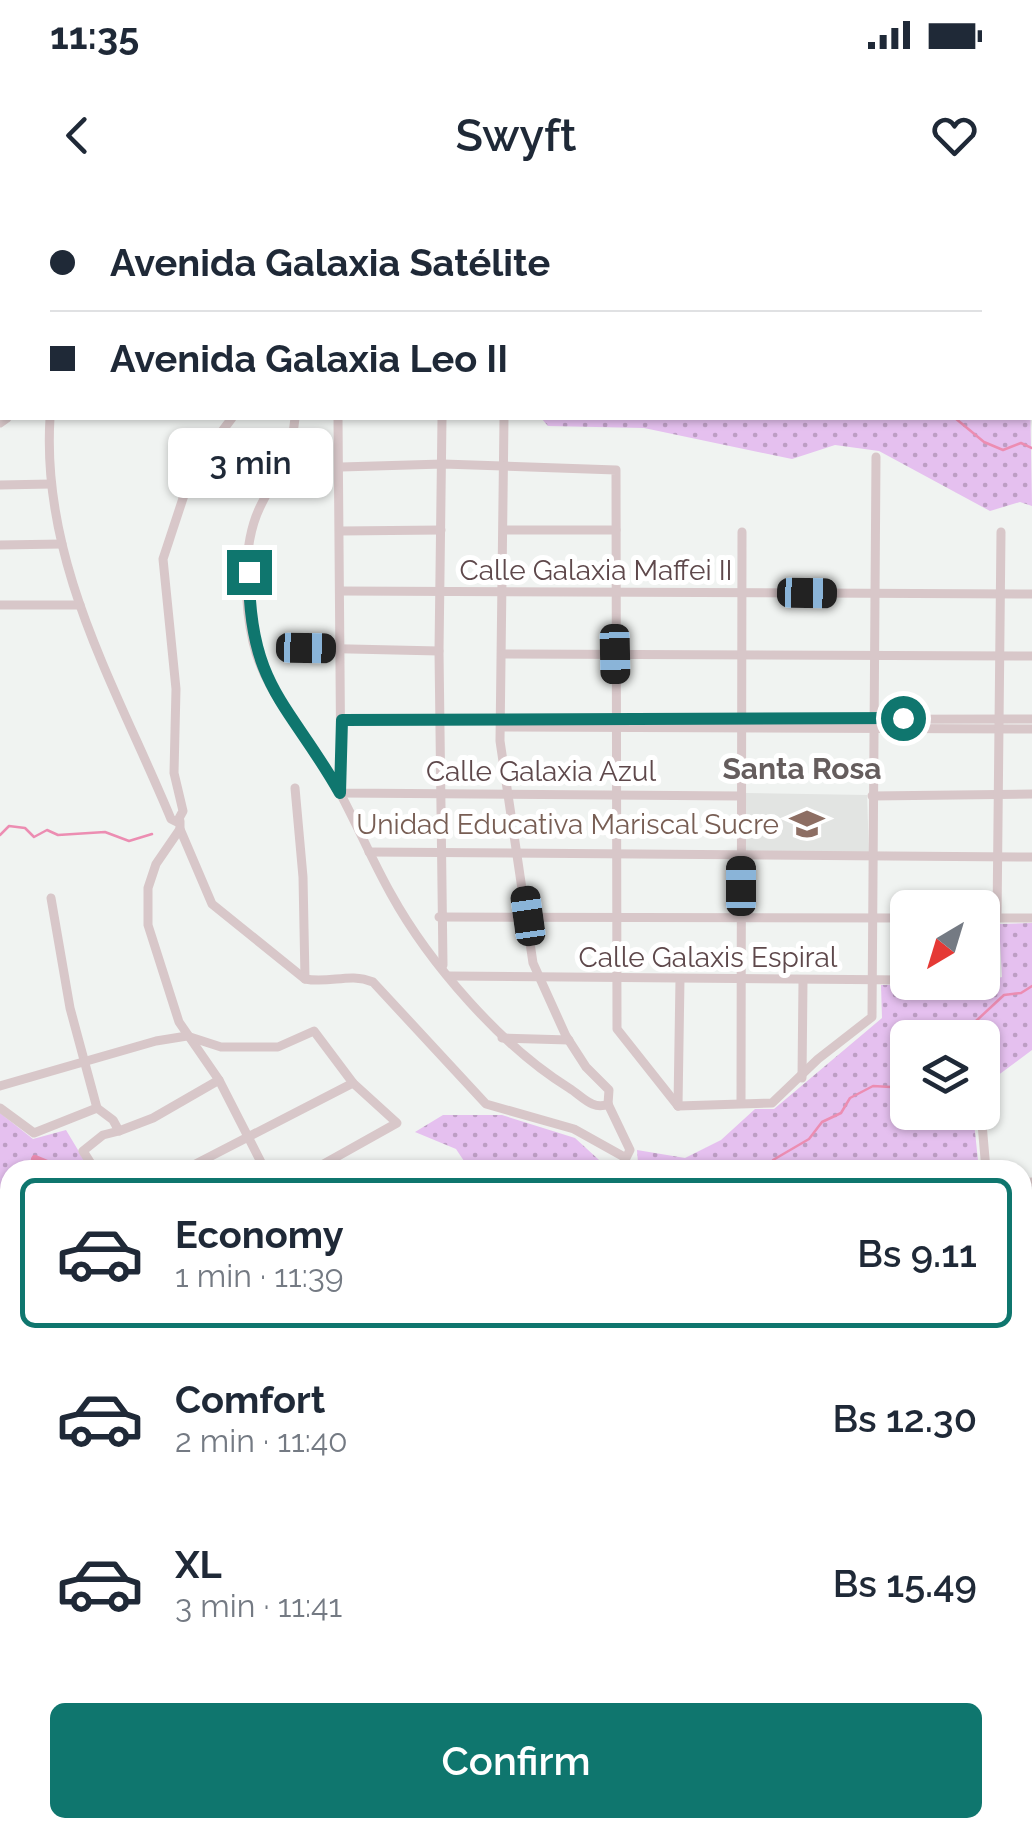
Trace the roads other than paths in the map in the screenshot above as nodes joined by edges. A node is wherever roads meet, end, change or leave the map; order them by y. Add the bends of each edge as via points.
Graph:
1 (50, 420) edge
2 (230, 420) edge
3 (296, 420) edge
4 (338, 420) edge
5 (442, 420) edge
6 (504, 420) edge
7 (876, 457) dead end
8 (442, 464) junction
9 (341, 467) junction
10 (502, 467) junction
11 (51, 484) junction
12 (0, 485) edge
13 (441, 530) junction
14 (504, 530) junction
15 (616, 530) junction
16 (341, 531) junction
17 (742, 532) dead end
18 (1001, 532) dead end
19 (62, 544) junction
20 (0, 545) edge
21 (340, 591) junction
22 (615, 592) junction
23 (741, 592) junction
24 (440, 593) junction
25 (503, 594) junction
26 (873, 594) junction
27 (998, 594) junction
28 (1032, 594) edge
29 (80, 605) junction
30 (0, 606) edge
31 (306, 648) dead end
32 (341, 649) junction
33 (439, 651) junction
34 (504, 654) junction
35 (615, 654) junction
36 (742, 654) junction
37 (872, 656) junction
38 (998, 656) junction
39 (1032, 656) edge
40 (1032, 719) edge
41 (342, 720) junction
42 (441, 720) junction
43 (504, 722) junction
44 (617, 722) junction
45 (741, 722) junction
46 (872, 723) junction
47 (997, 724) junction
48 (1032, 729) edge
49 (295, 788) dead end
50 (510, 792) junction
51 (340, 793) junction
52 (617, 793) junction
53 (441, 794) junction
54 (997, 794) junction
55 (1032, 794) edge
56 (741, 796) junction
57 (872, 796) junction
58 (180, 825) junction
59 (369, 852) junction
60 (518, 852) junction
61 (440, 854) junction
62 (741, 855) junction
63 (618, 856) junction
64 (872, 857) junction
65 (997, 857) junction
66 (1032, 857) edge
67 (997, 890) edge
68 (51, 898) dead end
69 (528, 916) junction
70 (618, 916) junction
71 (440, 917) junction
72 (741, 918) junction
73 (873, 918) junction
74 (890, 918) edge
75 (1000, 918) edge
76 (1032, 918) edge
77 (446, 972) junction
78 (305, 979) junction
79 (537, 979) junction
80 (680, 979) junction
81 (616, 980) junction
82 (802, 980) junction
83 (871, 980) junction
84 (890, 980) edge
85 (741, 981) junction
86 (187, 1036) junction
87 (502, 1038) junction
88 (569, 1040) junction
89 (86, 1064) junction
90 (802, 1078) junction
91 (219, 1080) junction
92 (353, 1083) junction
93 (0, 1086) edge
94 (741, 1103) junction
95 (608, 1104) junction
96 (678, 1106) junction
97 (0, 1108) edge
98 (97, 1108) junction
99 (983, 1130) edge
100 (118, 1131) junction
101 (247, 1137) junction
102 (89, 1160) edge
103 (203, 1160) edge
104 (260, 1160) edge
105 (331, 1160) edge
106 (985, 1160) edge

1 - 11 street
2 - 58 street via 192,471 163,559
3 - 51 street via 290,454 252,528 251,627 278,702
4 - 9 street
5 - 8 street
6 - 10 street
7 - 26 street
8 - 9 street
8 - 10 street
8 - 13 street
9 - 16 street
10 - 14 street
10 - 15 street via 616,470
11 - 12 street
11 - 19 street
13 - 16 street
13 - 24 street
14 - 15 street
14 - 25 street
15 - 22 street
16 - 21 street
17 - 23 street
18 - 27 street
19 - 20 street
19 - 29 street
21 - 24 street, Calle Galaxia Maffei II
21 - 32 street
22 - 23 street, Calle Galaxia Maffei II
22 - 25 street, Calle Galaxia Maffei II
22 - 35 street
23 - 26 street, Calle Galaxia Maffei II
23 - 36 street
24 - 25 street, Calle Galaxia Maffei II
24 - 33 street
25 - 34 street
26 - 27 street, Calle Galaxia Maffei II
26 - 37 street
27 - 28 street, Calle Galaxia Maffei II
27 - 38 street
29 - 30 street
29 - 58 street via 137,749
31 - 32 street
32 - 33 street
32 - 41 street
33 - 42 street
34 - 35 street
34 - 43 street
35 - 36 street
35 - 44 street
36 - 37 street
36 - 45 street
37 - 38 street
37 - 46 street
38 - 39 street
38 - 47 street
40 - 47 street
41 - 42 street
41 - 51 street
42 - 43 street
42 - 53 street
43 - 44 street
43 - 50 street via 500,741
44 - 45 street
44 - 52 street
45 - 46 street
45 - 56 street
46 - 47 street
46 - 57 street
47 - 48 street
47 - 54 street
49 - 78 street
50 - 52 street, Calle Galaxia Azul
50 - 53 street, Calle Galaxia Azul
50 - 60 street
51 - 53 street, Calle Galaxia Azul
51 - 59 street
52 - 56 street, Calle Galaxia Azul
52 - 63 street
53 - 61 street
54 - 55 street
54 - 57 street
54 - 65 street
56 - 62 street
57 - 64 street
58 - 78 street via 212,904
58 - 86 street via 156,864 147,906
59 - 61 street
59 - 77 street via 402,914
60 - 61 street
60 - 63 street
60 - 69 street
61 - 71 street
62 - 63 street
62 - 64 street
62 - 72 street
63 - 70 street
64 - 65 street
64 - 73 street
65 - 66 street
65 - 67 street
68 - 89 street
69 - 70 street
69 - 71 street
69 - 79 street
70 - 72 street
70 - 81 street
71 - 77 street
72 - 73 street
72 - 85 street
73 - 74 street
73 - 83 street
75 - 76 street
77 - 79 street, Calle Galaxis Espiral
77 - 87 street
78 - 95 street via 323,983 354,974 373,982 486,1104 574,1129 626,1158 628,1137
79 - 81 street, Calle Galaxis Espiral
79 - 88 street
80 - 81 street, Calle Galaxis Espiral
80 - 85 street, Calle Galaxis Espiral
80 - 96 street
81 - 96 street via 617,1029
82 - 83 street, Calle Galaxis Espiral
82 - 85 street, Calle Galaxis Espiral
82 - 90 street
83 - 84 street, Calle Galaxis Espiral
83 - 90 street via 872,1017
85 - 94 street
86 - 89 street
86 - 91 street
86 - 92 street via 221,1047 278,1047 314,1031
87 - 88 street
87 - 95 street via 593,1105
88 - 95 street via 609,1090
89 - 93 street
89 - 98 street
90 - 94 street via 772,1103
91 - 100 street
91 - 101 street
92 - 101 street
92 - 105 street via 396,1123
94 - 96 street
97 - 98 street via 34,1133
98 - 100 street
99 - 106 street
100 - 102 street via 83,1150
101 - 103 street
101 - 104 street

